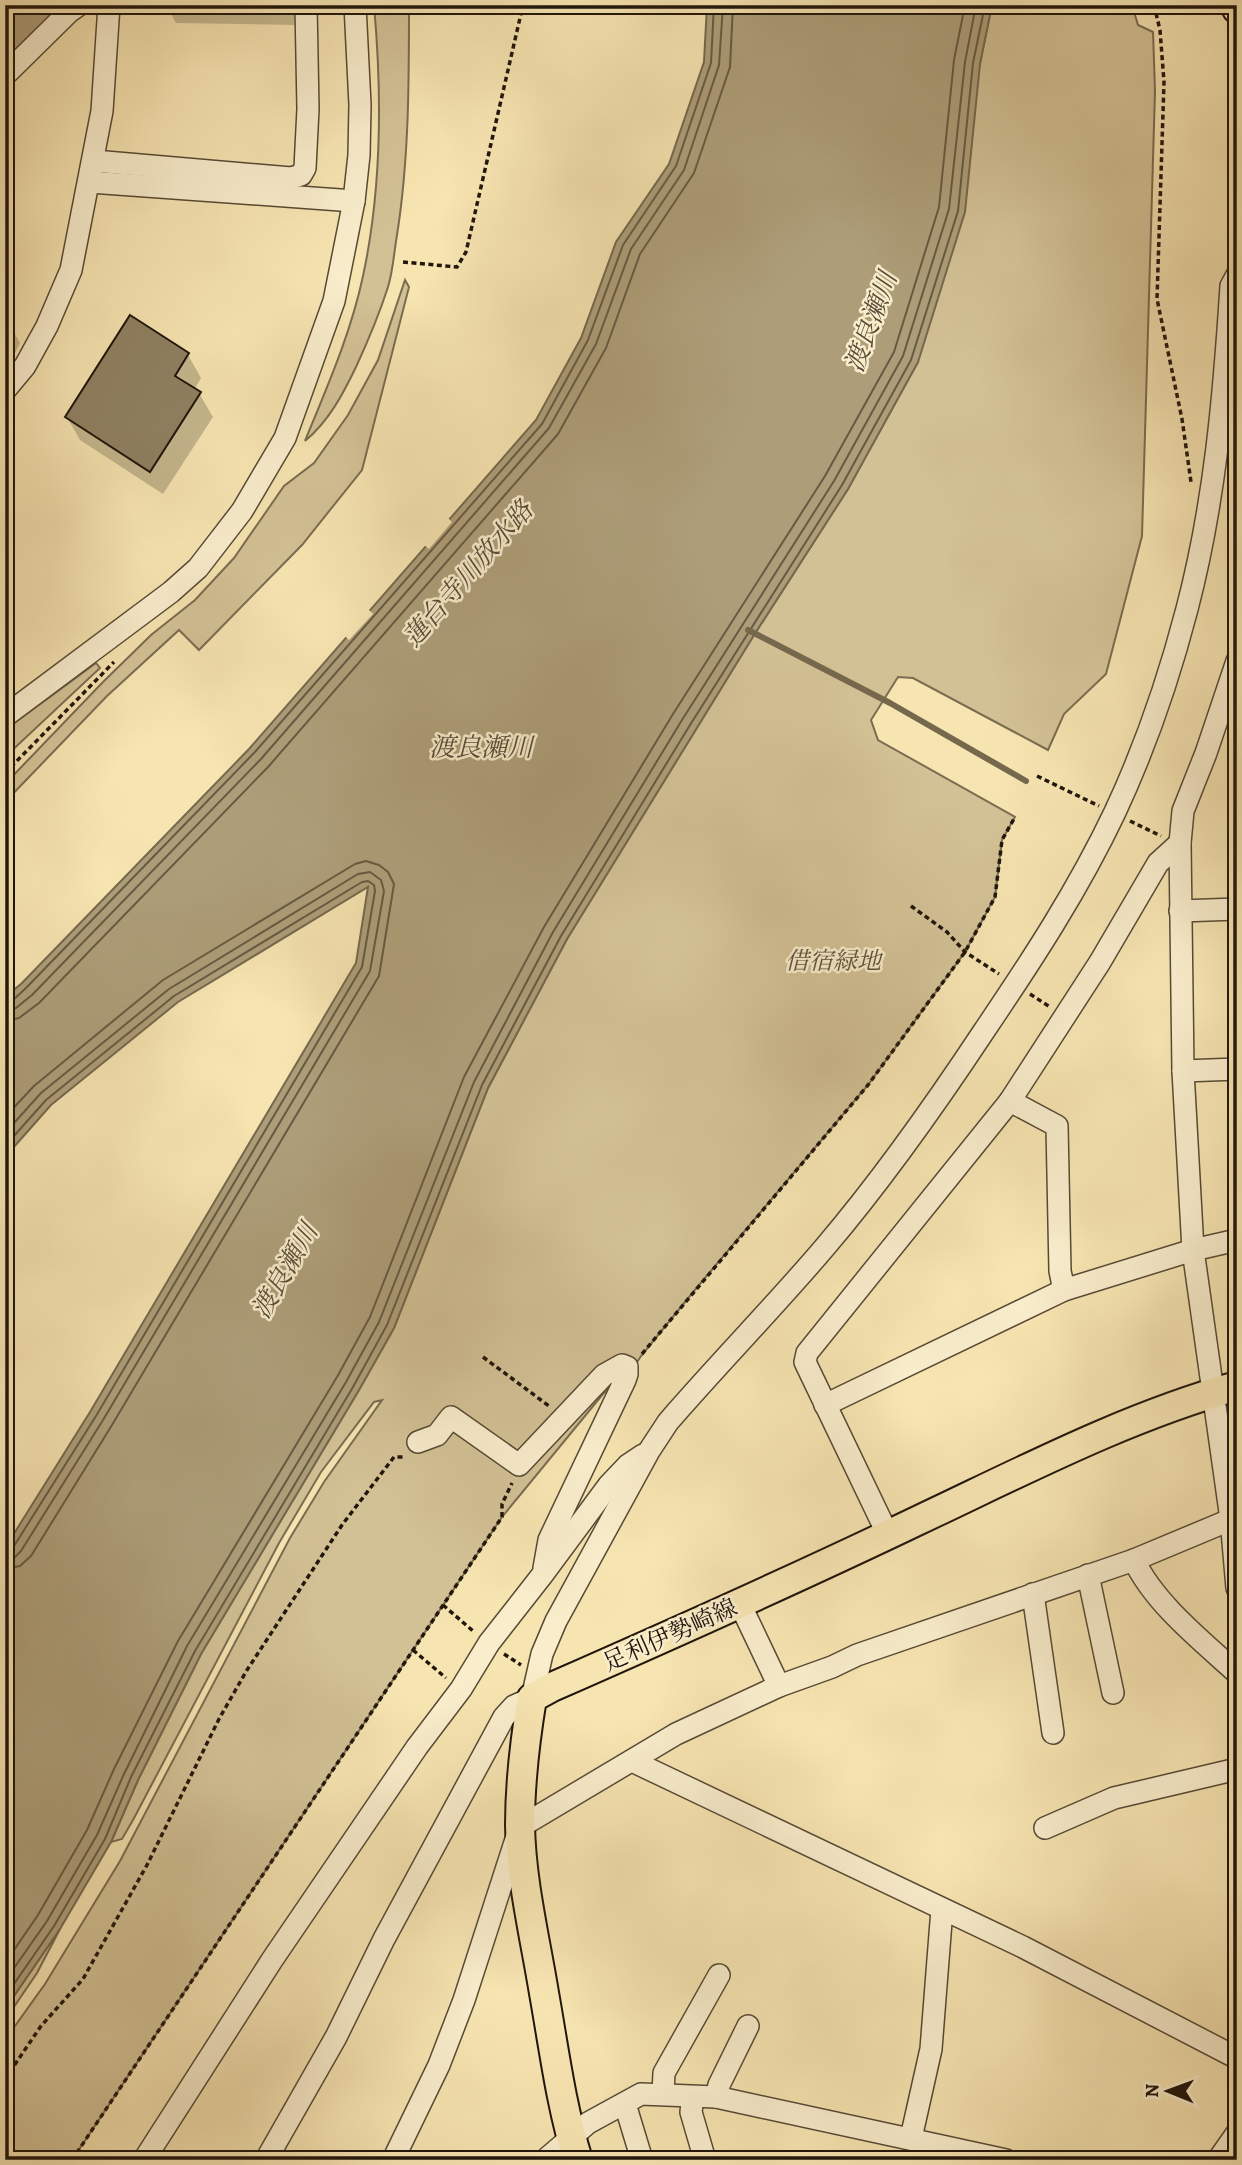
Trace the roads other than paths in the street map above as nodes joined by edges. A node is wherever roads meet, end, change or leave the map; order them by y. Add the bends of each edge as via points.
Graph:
1 (79, 5) edge
2 (109, 5) edge
3 (306, 5) edge
4 (355, 5) edge
5 (5, 75) edge
6 (92, 172) junction
7 (354, 201) junction
8 (1237, 275) edge
9 (5, 390) edge
10 (1237, 660) edge
11 (5, 716) edge
12 (1171, 840) junction
13 (1237, 909) edge
14 (1180, 911) junction
15 (1237, 1069) edge
16 (1184, 1071) junction
17 (1010, 1101) junction
18 (1237, 1240) edge
19 (1193, 1250) junction
20 (1064, 1290) junction
21 (1225, 1390) edge
22 (825, 1405) junction
23 (418, 1442) road end
24 (649, 1451) junction
25 (1234, 1518) edge
26 (888, 1535) junction
27 (1134, 1560) junction
28 (543, 1574) junction
29 (1088, 1575) junction
30 (1237, 1588) edge
31 (1032, 1594) junction
32 (740, 1604) junction
33 (1237, 1674) edge
34 (779, 1686) junction
35 (1112, 1693) dead end
36 (532, 1698) junction
37 (1053, 1733) dead end
38 (632, 1761) junction
39 (1237, 1769) edge
40 (520, 1827) junction
41 (1045, 1828) dead end
42 (942, 1909) junction
43 (719, 1975) dead end
44 (748, 2026) dead end
45 (1237, 2058) edge
46 (663, 2094) junction
47 (693, 2097) junction
48 (716, 2097) junction
49 (625, 2104) junction
50 (1237, 2133) edge
51 (911, 2138) junction
52 (575, 2150) edge
53 (144, 2160) edge
54 (266, 2160) edge
55 (393, 2160) edge
56 (545, 2160) edge
57 (642, 2160) edge
58 (705, 2160) edge
59 (1006, 2160) edge
60 (1217, 2160) edge

1 - 5 street
2 - 6 street
3 - 6 street via 308,109 301,175
4 - 7 street via 360,105
6 - 7 street
6 - 9 street via 71,270 47,326 25,366
7 - 11 street via 334,301 290,427 242,511 198,568 171,592
8 - 24 street via 1231,286 1219,449 1202,547 1177,646 1115,813 1045,939 938,1101 827,1245 668,1422
10 - 12 street
12 - 14 street
12 - 17 street via 1100,962
13 - 14 street
14 - 16 street
15 - 16 street
16 - 19 street
17 - 20 street via 1057,1126
17 - 22 street via 807,1353 805,1362
18 - 19 street
19 - 20 street
19 - 21 street
20 - 22 street
21 - 25 street
21 - 26 main road, 足利伊勢崎線 via 1088,1441
22 - 26 street
23 - 28 street via 437,1434 451,1417 519,1465 604,1375 617,1366 626,1367 625,1380 549,1540
24 - 28 street via 609,1485
24 - 36 street via 556,1621 542,1654
25 - 27 street
25 - 30 street
26 - 32 main road, 足利伊勢崎線
27 - 29 street
27 - 33 street via 1177,1617
28 - 53 street via 417,1747 272,1960
29 - 31 street
29 - 35 street
31 - 34 street
31 - 37 street
32 - 34 street
32 - 36 main road, 足利伊勢崎線
34 - 38 street via 676,1734
36 - 40 main road via 524,1743
36 - 54 street via 504,1717
38 - 40 street
38 - 42 street
39 - 41 street via 1114,1798
40 - 52 main road via 529,1906
40 - 55 street via 464,2000 439,2065
42 - 45 street
42 - 51 street via 931,2049
43 - 46 street via 664,2073
44 - 48 street
46 - 47 street
46 - 49 street via 642,2094
47 - 48 street
47 - 58 street via 691,2112
48 - 51 street
49 - 52 street via 588,2123
49 - 57 street
50 - 60 street
51 - 59 street
52 - 56 street

